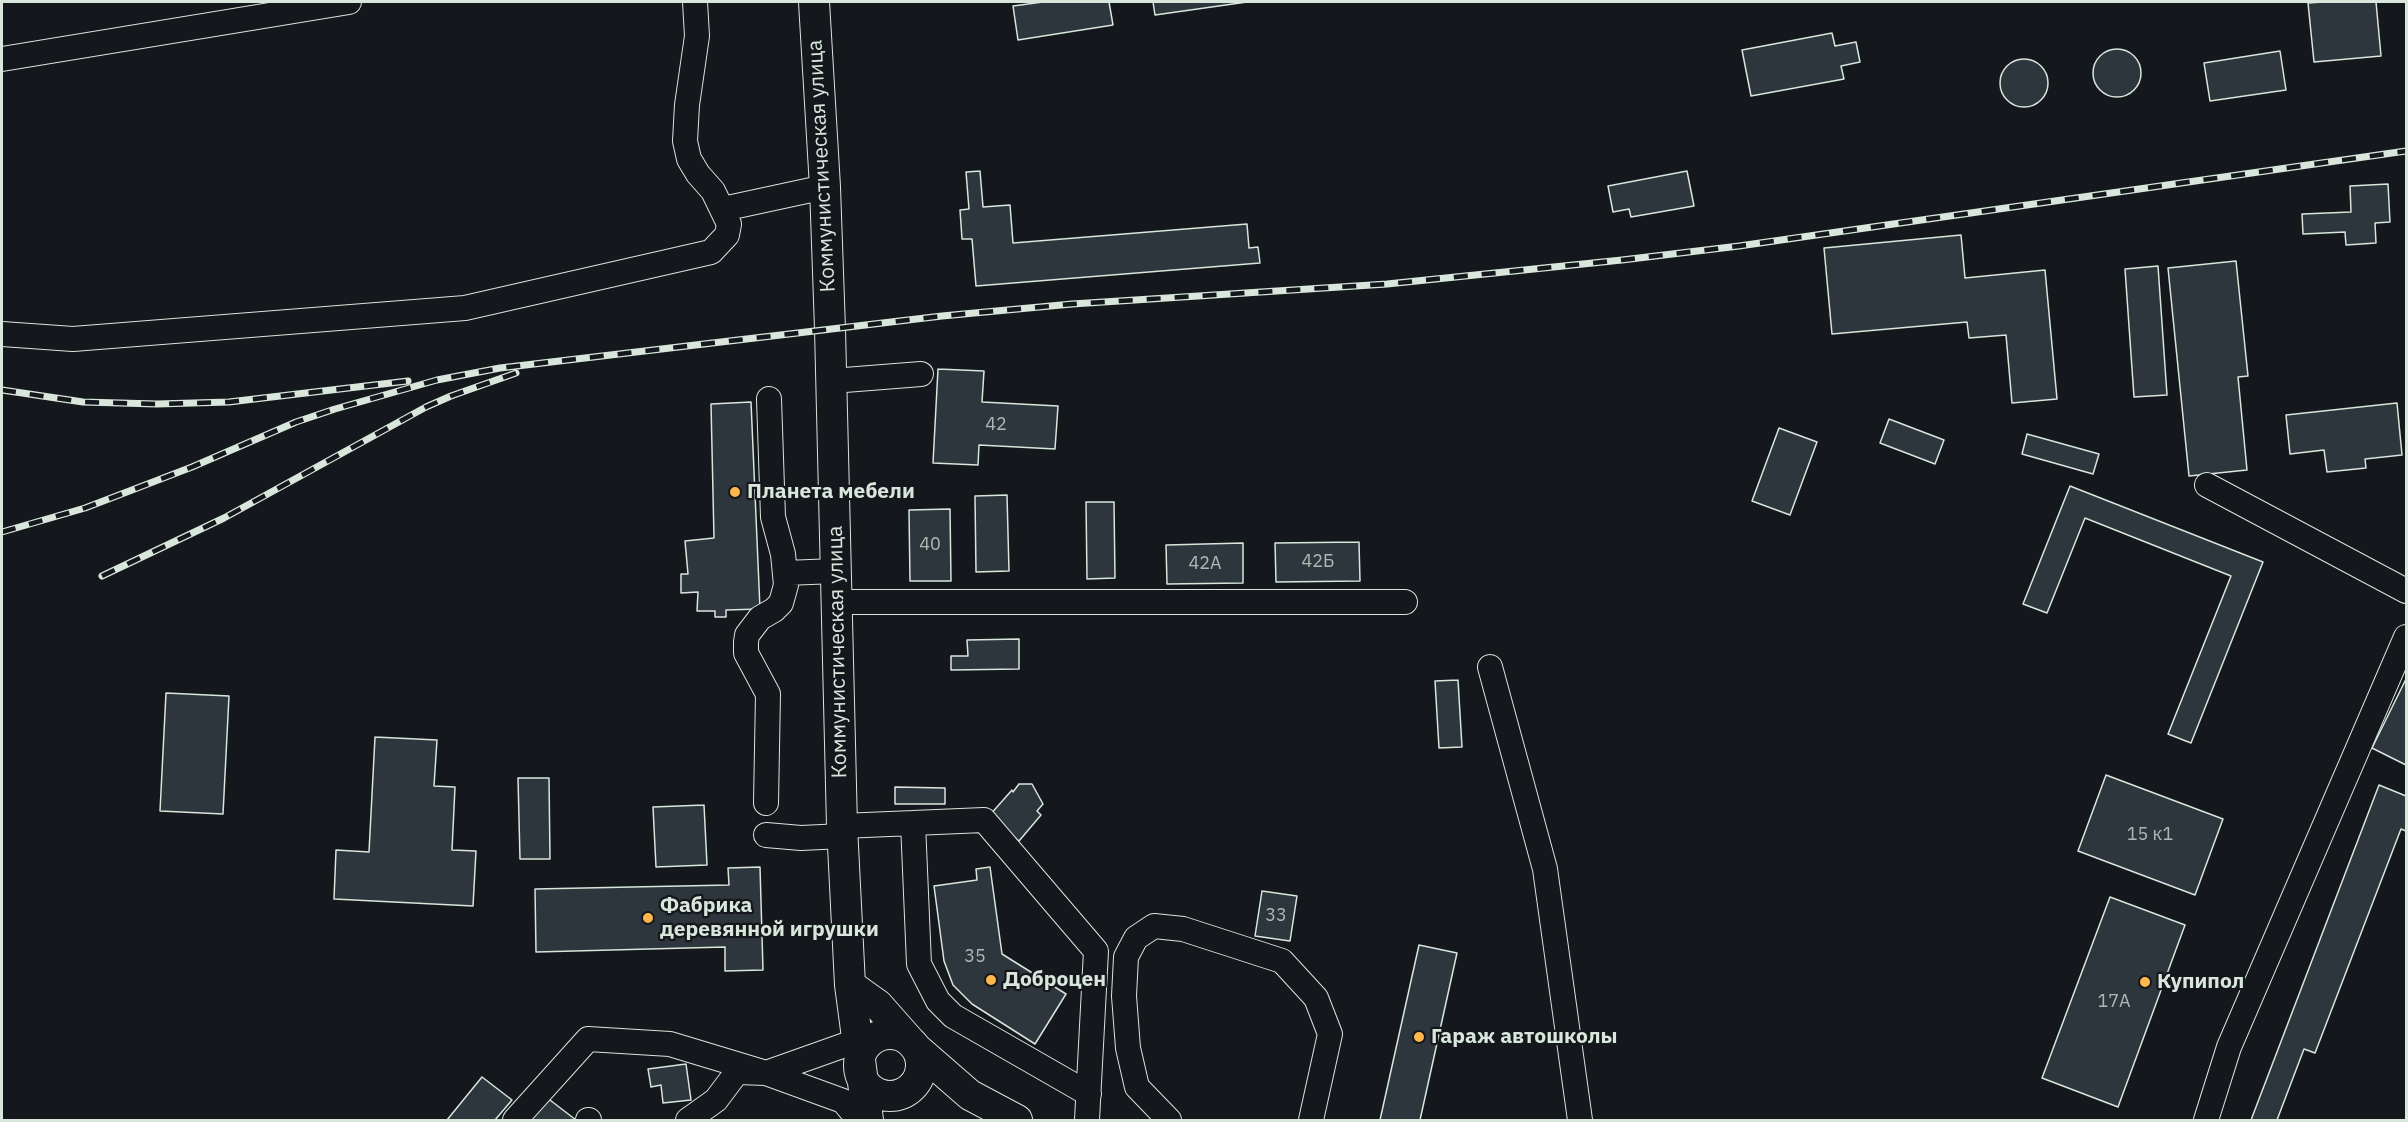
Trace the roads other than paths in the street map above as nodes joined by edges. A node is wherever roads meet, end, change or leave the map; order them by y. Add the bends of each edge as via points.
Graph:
1 (349, 2) edge
2 (695, 2) edge
3 (814, 2) edge
4 (2, 59) edge
5 (825, 187) junction
6 (723, 209) junction
7 (2, 334) edge
8 (921, 374) dead end
9 (832, 381) junction
10 (769, 399) dead end
11 (2206, 485) dead end
12 (836, 571) junction
13 (785, 573) junction
14 (2406, 591) edge
15 (837, 602) junction
16 (1405, 602) dead end
17 (2406, 637) edge
18 (1490, 667) dead end
19 (766, 803) dead end
20 (913, 822) junction
21 (842, 831) junction
22 (766, 835) dead end
23 (850, 985) junction
24 (859, 1040) junction
25 (916, 1048) junction
26 (860, 1070) junction
27 (766, 1073) junction
28 (904, 1093) junction
29 (1089, 1094) junction
30 (970, 1095) junction
31 (515, 1120) edge
32 (688, 1120) edge
33 (859, 1120) edge
34 (868, 1120) edge
35 (876, 1120) edge
36 (1017, 1120) edge
37 (1087, 1120) edge
38 (1169, 1120) edge
39 (1311, 1120) edge
40 (1580, 1120) edge
41 (2205, 1120) edge

1 - 4 lane
2 - 6 lane via 697,36 685,141 689,159
3 - 5 main road, Коммунистическая улица
5 - 6 lane
5 - 9 main road, Коммунистическая улица
6 - 7 lane via 729,224 727,235 711,252 465,308 74,339
8 - 9 lane
9 - 12 main road, Коммунистическая улица
10 - 13 lane via 773,517
11 - 14 lane
12 - 13 lane
12 - 15 main road, Коммунистическая улица
13 - 19 lane via 781,603 759,618 746,642 746,653 768,694
15 - 16 lane
15 - 21 main road, Коммунистическая улица
17 - 41 lane via 2229,1047
18 - 40 lane via 1545,869
20 - 21 lane
20 - 29 lane via 919,964 938,1001 953,1016
20 - 29 lane via 984,820 1096,951
21 - 22 lane via 801,838
21 - 23 main road, Коммунистическая улица
23 - 24 main road, Коммунистическая улица
23 - 25 main road via 878,1005
24 - 26 main road, Коммунистическая улица
24 - 27 lane
25 - 26 main road via 900,1036 880,1036 865,1047
25 - 28 main road via 920,1070 914,1086
25 - 30 main road
26 - 28 main road via 872,1090 891,1096
26 - 34 main road, Коммунистическая улица
27 - 31 lane via 670,1044 588,1040
27 - 32 lane via 737,1072 716,1100
27 - 33 lane via 843,1101
28 - 30 main road via 931,1087
28 - 35 main road via 884,1106
29 - 37 lane
30 - 36 main road
38 - 39 lane via 1137,1087 1128,1048 1126,957 1136,938 1154,926 1183,929 1282,961 1316,999 1330,1034

